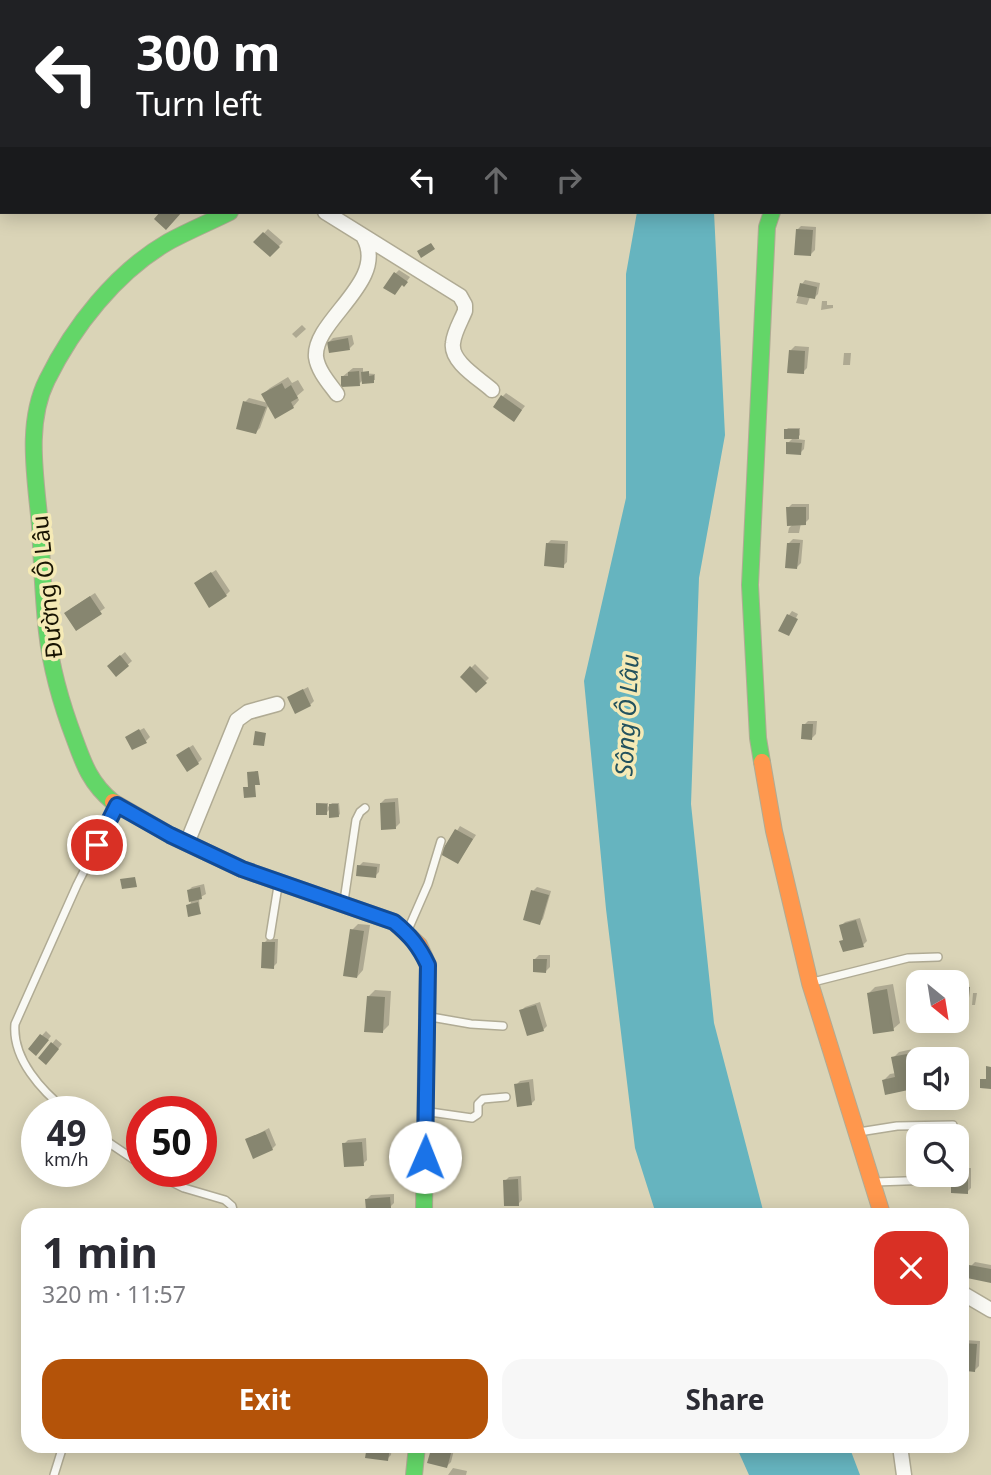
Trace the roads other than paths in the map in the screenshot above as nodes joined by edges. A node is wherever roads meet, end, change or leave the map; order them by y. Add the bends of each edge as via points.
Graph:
1 (226, 214) edge
2 (328, 214) edge
3 (771, 214) edge
4 (364, 238) junction
5 (492, 390) dead end
6 (337, 394) dead end
7 (277, 704) dead end
8 (117, 805) junction
9 (365, 808) dead end
10 (441, 841) dead end
11 (187, 843) junction
12 (279, 881) junction
13 (344, 903) junction
14 (407, 932) junction
15 (270, 936) dead end
16 (938, 957) dead end
17 (810, 983) junction
18 (428, 1017) junction
19 (503, 1027) dead end
20 (52, 1096) edge
21 (506, 1097) dead end
22 (426, 1112) junction
23 (906, 1126) edge
24 (856, 1132) junction
25 (906, 1181) edge
26 (871, 1182) junction
27 (182, 1187) edge
28 (232, 1208) edge
29 (424, 1208) edge
30 (880, 1208) edge
31 (969, 1297) edge
32 (991, 1310) edge
33 (61, 1453) edge
34 (416, 1453) edge
35 (901, 1453) edge
36 (54, 1475) edge
37 (414, 1475) edge
38 (904, 1475) edge

1 - 8 main road, Đường Ô Lâu via 168,242 123,277 67,345 35,411 49,646 64,710 89,777
2 - 4 street
3 - 17 main road via 767,227 750,585 755,702 769,806
4 - 5 street via 460,296 465,310 453,352
4 - 6 street via 369,261 317,351 318,365
7 - 11 street via 237,720
8 - 11 main road, Đường Ô Lâu
8 - 20 lane via 15,1024 18,1052
9 - 13 lane via 356,820
10 - 14 lane
11 - 12 main road, Đường Ô Lâu
12 - 13 main road, Đường Ô Lâu
12 - 15 lane
13 - 14 main road, Đường Ô Lâu via 394,922
14 - 18 main road, Đường Ô Lâu via 428,965
16 - 17 lane via 908,958
17 - 24 main road
18 - 19 lane
18 - 22 main road, Đường Ô Lâu
21 - 22 lane via 483,1099 472,1118
22 - 29 main road, Đường Ô Lâu
23 - 24 lane
24 - 26 main road
25 - 26 lane
26 - 30 main road
27 - 28 lane via 225,1200
31 - 32 street
33 - 36 lane
34 - 37 main road
35 - 38 street

